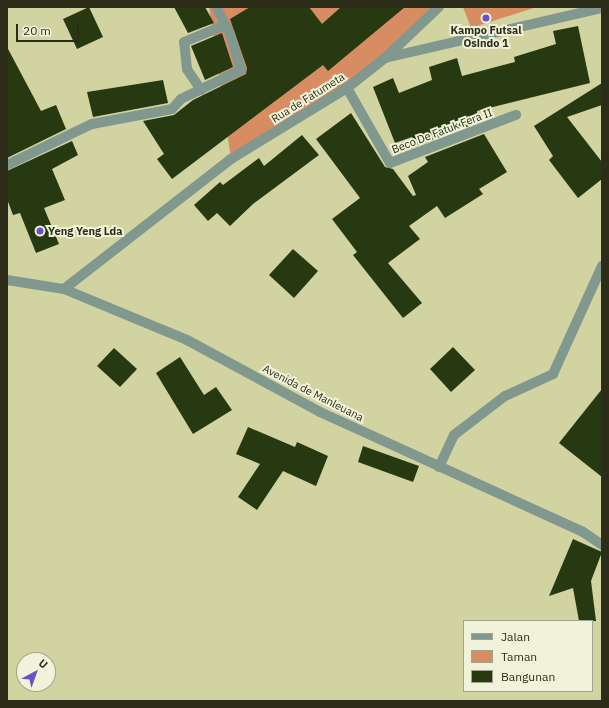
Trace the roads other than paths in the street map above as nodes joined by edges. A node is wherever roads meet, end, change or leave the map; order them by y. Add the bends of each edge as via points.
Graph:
1 (216, 7) edge
2 (440, 7) edge
3 (602, 8) edge
4 (225, 25) junction
5 (385, 58) junction
6 (347, 88) junction
7 (201, 90) junction
8 (516, 115) dead end
9 (7, 165) edge
10 (602, 266) edge
11 (7, 280) edge
12 (64, 289) junction
13 (439, 467) junction
14 (602, 545) edge

1 - 4 street
2 - 5 street
3 - 5 street, Rua de Fatumeta
4 - 7 street via 241,70
4 - 7 street via 184,42 187,69
5 - 6 street, Rua de Fatumeta
6 - 8 street, Beco De Fatuk Fera II via 390,163
6 - 12 street, Rua de Fatumeta via 231,160
7 - 9 street via 181,99 172,109 77,130
10 - 13 street via 553,374 505,396 454,434
11 - 12 street, Avenida de Manleuana
12 - 13 street, Avenida de Manleuana via 187,340 320,412
13 - 14 street, Avenida de Manleuana via 583,532

